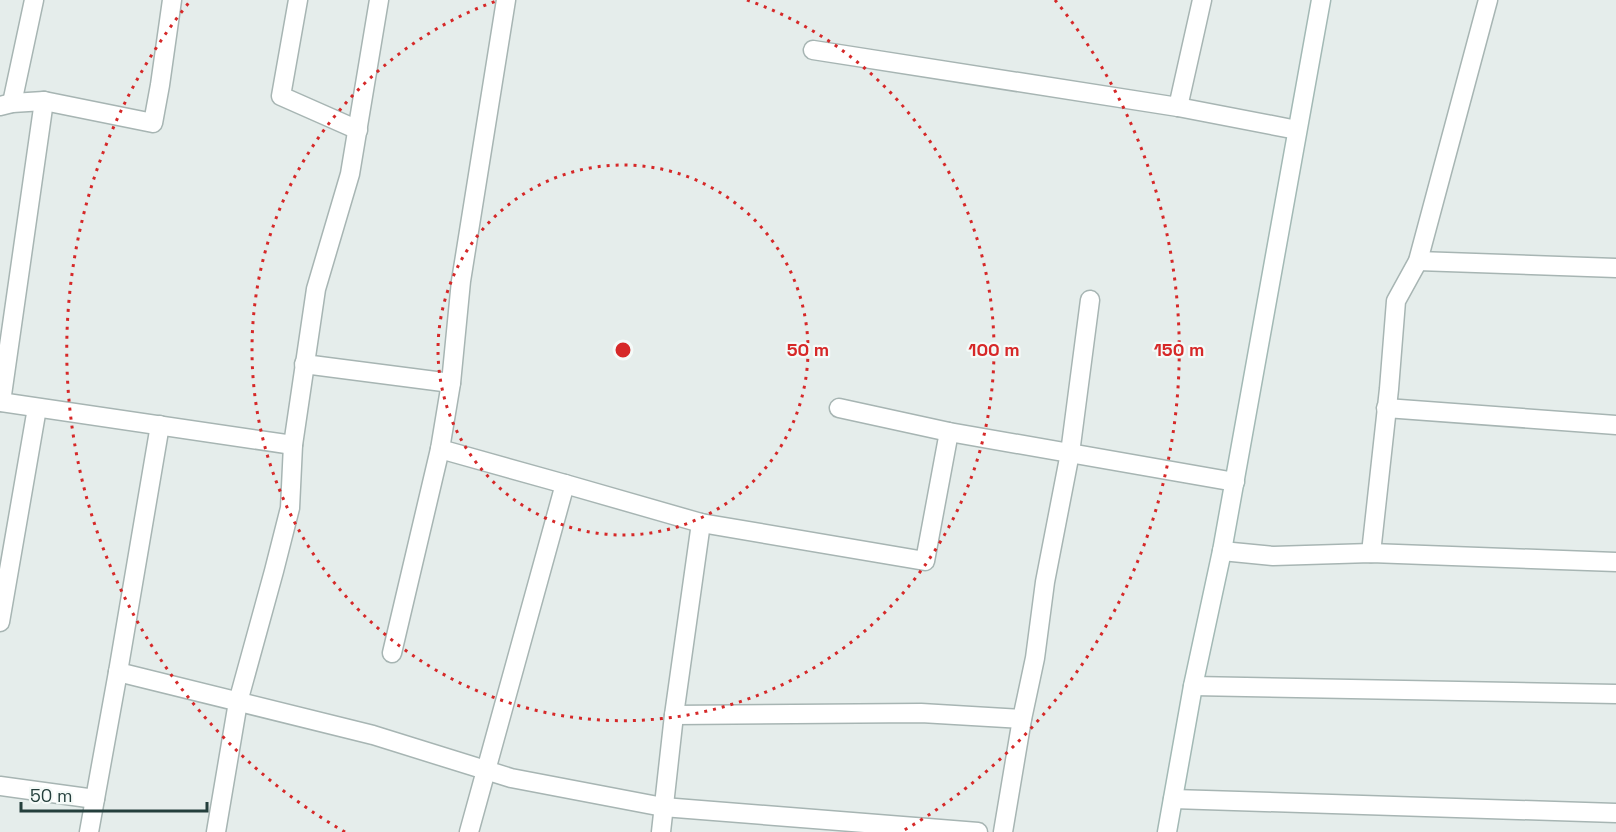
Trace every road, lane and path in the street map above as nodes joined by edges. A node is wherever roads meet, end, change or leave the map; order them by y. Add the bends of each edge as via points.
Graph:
1 (34, 0) edge
2 (172, 0) edge
3 (298, 0) edge
4 (379, 0) edge
5 (506, 0) edge
6 (1202, 0) edge
7 (1321, 0) edge
8 (1488, 0) edge
9 (813, 50) dead end
10 (44, 101) junction
11 (6, 105) edge
12 (1178, 107) junction
13 (358, 130) junction
14 (1298, 130) junction
15 (1418, 261) junction
16 (1616, 268) edge
17 (1090, 300) dead end
18 (304, 364) junction
19 (451, 383) junction
20 (0, 402) edge
21 (37, 408) junction
22 (839, 408) dead end
23 (1386, 408) junction
24 (160, 425) junction
25 (1616, 425) edge
26 (949, 432) junction
27 (293, 445) junction
28 (440, 449) junction
29 (1070, 453) junction
30 (1234, 482) junction
31 (565, 484) junction
32 (701, 523) junction
33 (1222, 551) junction
34 (1371, 553) junction
35 (1616, 562) edge
36 (0, 622) edge
37 (392, 653) dead end
38 (118, 672) junction
39 (1193, 686) junction
40 (1616, 694) edge
41 (238, 702) junction
42 (674, 715) junction
43 (1022, 719) junction
44 (486, 771) junction
45 (0, 786) edge
46 (95, 800) junction
47 (1173, 800) junction
48 (663, 807) junction
49 (1616, 813) edge
50 (89, 832) edge
51 (216, 832) edge
52 (469, 832) edge
53 (661, 832) edge
54 (978, 832) edge
55 (1003, 832) edge
56 (1167, 832) edge

1 - 11 street
2 - 10 street via 153,123
3 - 13 street via 281,96
4 - 13 street
5 - 19 street via 461,281
6 - 12 street
7 - 14 street
8 - 15 street
9 - 12 street
10 - 11 street
10 - 20 street
12 - 14 street
13 - 18 street via 350,174 316,289
14 - 30 street
15 - 16 street
15 - 23 street via 1396,301
17 - 29 street
18 - 19 street
18 - 27 street
19 - 28 street
20 - 21 street
21 - 24 street
21 - 36 street
22 - 26 street
23 - 25 street
23 - 34 street
24 - 27 street
24 - 38 street
26 - 29 street
26 - 32 street via 925,561
27 - 41 street via 290,508
28 - 31 street
28 - 37 street
29 - 30 street
29 - 43 street
30 - 33 street
31 - 32 street
31 - 44 street
32 - 42 street
33 - 34 street via 1273,556
33 - 39 street
34 - 35 street
38 - 41 street
38 - 46 street
39 - 40 street
39 - 47 street
41 - 44 street via 373,735
41 - 51 street
42 - 43 street via 921,713
42 - 48 street
43 - 55 street
44 - 48 street
44 - 52 street
45 - 46 street
46 - 50 street
47 - 49 street
47 - 56 street
48 - 53 street
48 - 54 street

